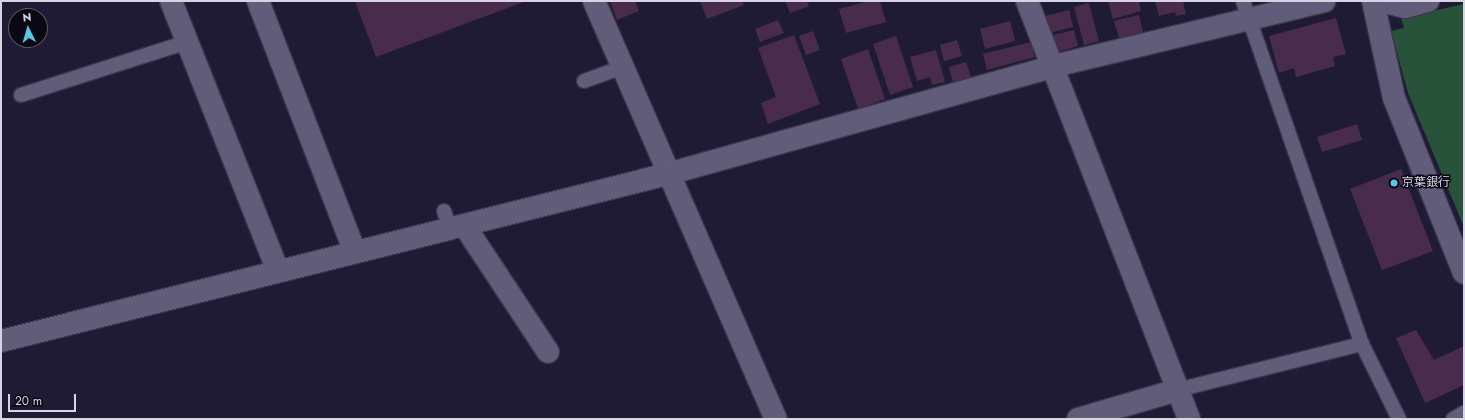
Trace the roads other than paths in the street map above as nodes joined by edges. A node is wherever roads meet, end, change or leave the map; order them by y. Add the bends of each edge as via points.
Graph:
1 (171, 1) edge
2 (258, 1) edge
3 (594, 1) edge
4 (1027, 1) edge
5 (1324, 1) edge
6 (1373, 1) edge
7 (1381, 1) edge
8 (1428, 1) edge
9 (1246, 10) edge
10 (187, 42) junction
11 (623, 67) junction
12 (1050, 67) junction
13 (584, 82) dead end
14 (21, 95) dead end
15 (668, 174) junction
16 (453, 222) junction
17 (355, 252) junction
18 (278, 271) junction
19 (1464, 273) edge
20 (1, 341) edge
21 (1362, 344) junction
22 (548, 352) dead end
23 (1177, 390) junction
24 (1464, 413) edge
25 (776, 419) edge
26 (1078, 419) edge
27 (1189, 419) edge
28 (1399, 419) edge
29 (1453, 419) edge

1 - 10 street
2 - 17 street
3 - 11 street
4 - 12 street
5 - 9 street
6 - 19 street via 1394,98
7 - 8 street via 1405,7
9 - 12 street
9 - 21 lane
10 - 14 lane
10 - 18 street
11 - 13 lane
11 - 15 street
12 - 15 street
12 - 23 street
15 - 16 street
15 - 25 street
16 - 17 street
16 - 22 street
17 - 18 street
18 - 20 street
21 - 23 lane
21 - 28 lane
23 - 26 street
23 - 27 street
24 - 29 lane

